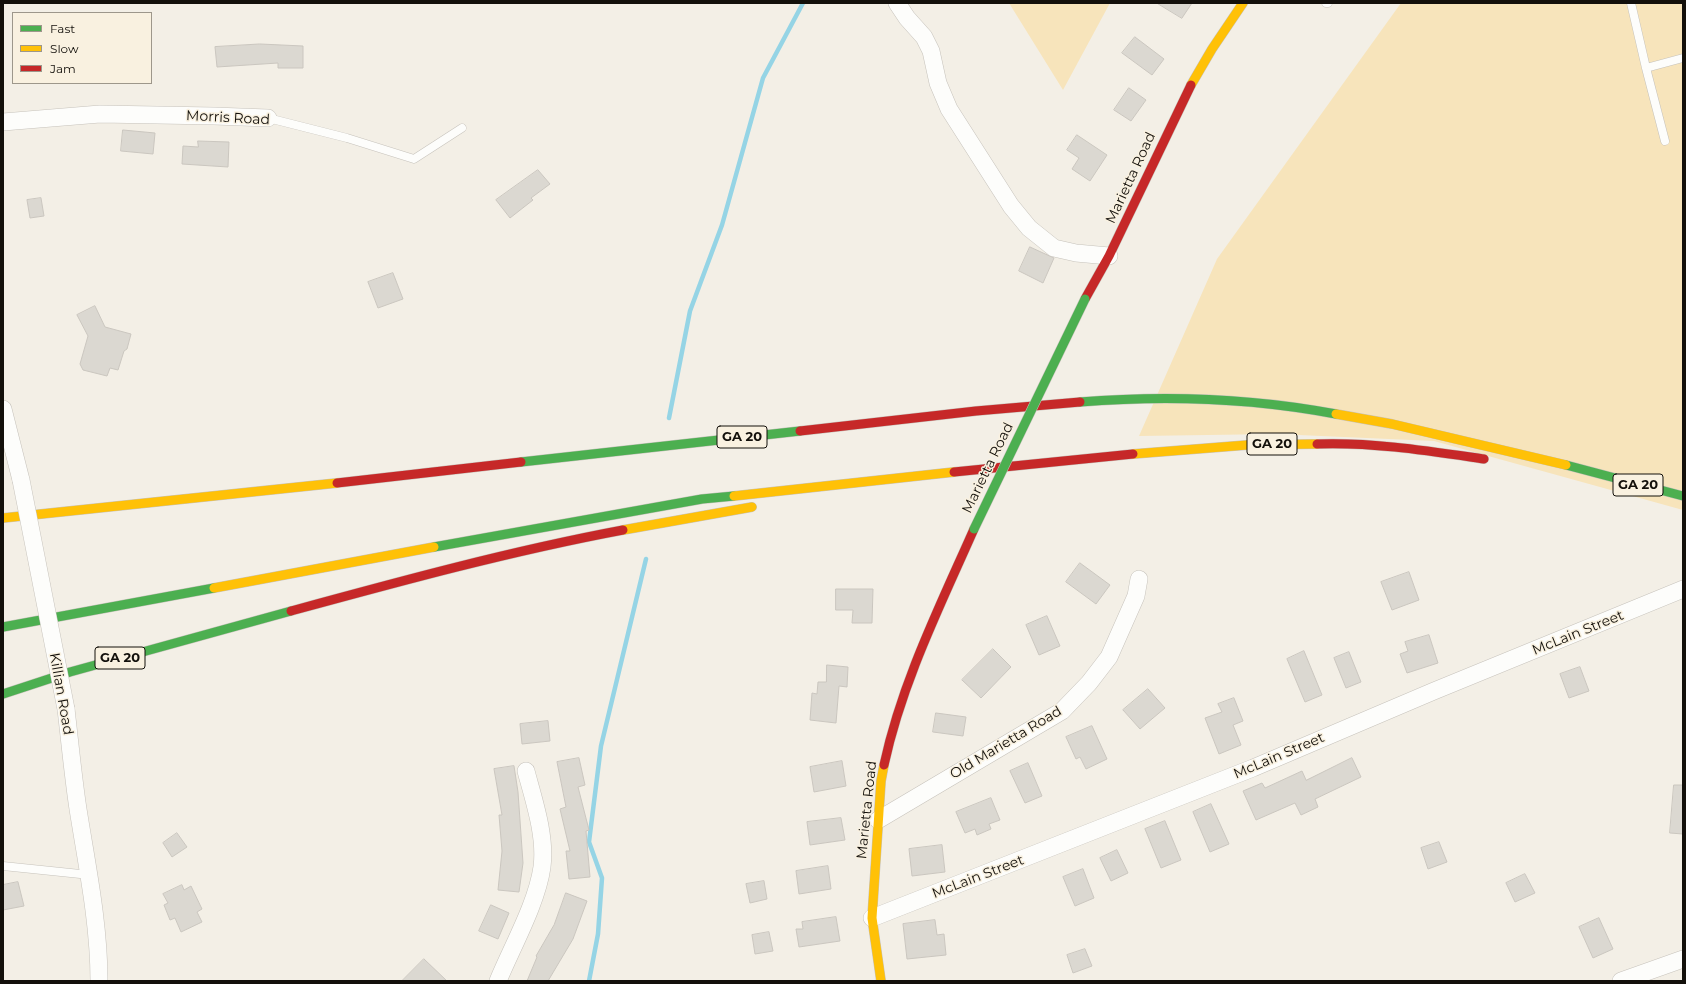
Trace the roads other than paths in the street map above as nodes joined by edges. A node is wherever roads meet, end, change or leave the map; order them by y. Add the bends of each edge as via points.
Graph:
1 (898, 3) edge
2 (1243, 3) edge
3 (1631, 3) edge
4 (1683, 58) edge
5 (1646, 68) junction
6 (268, 118) joint
7 (3, 122) edge
8 (462, 128) dead end
9 (1665, 141) dead end
10 (1110, 256) junction
11 (3, 409) edge
12 (1491, 460) dead end
13 (1535, 467) dead end
14 (950, 474) junction
15 (1594, 474) junction
16 (1683, 496) edge
17 (810, 497) dead end
18 (763, 505) dead end
19 (3, 515) edge
20 (18, 516) junction
21 (3, 518) edge
22 (1139, 578) dead end
23 (1683, 589) edge
24 (3, 627) edge
25 (3, 694) edge
26 (526, 771) dead end
27 (878, 820) junction
28 (3, 866) edge
29 (90, 875) junction
30 (872, 918) junction
31 (1683, 959) edge
32 (99, 981) edge
33 (498, 981) edge
34 (881, 981) edge
35 (1621, 981) edge

1 - 10 street via 924,37 931,51 938,83 949,108 1011,206 1029,228 1054,248
2 - 10 main road, Marietta Road via 1188,91
3 - 5 lane
4 - 5 lane
5 - 9 lane
6 - 7 street, Morris Road via 100,114
6 - 8 lane, Morris Road via 348,138 414,159
10 - 27 main road, Marietta Road, bridge via 1085,299 974,529 918,654 891,734
11 - 29 street, Killian Road, bridge via 21,480 66,709 78,808
12 - 14 main road, GA 20 via 1418,449 1343,443 1303,443 1185,449
13 - 15 main road, GA 20
14 - 17 main road, GA 20
14 - 24 main road via 702,499 633,510
15 - 16 main road, GA 20
15 - 20 main road, GA 20 via 1551,461 1392,424 1315,410 1237,400 1115,399 976,411 248,493
18 - 25 main road, GA 20 via 588,537 503,556 70,672
19 - 20 main road
20 - 21 main road, GA 20
22 - 27 street, Old Marietta Road via 1136,596 1109,657 1062,711
23 - 30 street, McLain Street via 1253,768
26 - 33 street via 542,845 542,867 535,895
27 - 30 main road, Marietta Road
28 - 29 lane
29 - 32 street, Killian Road via 99,950
30 - 34 main road, Marietta Road
31 - 35 street

